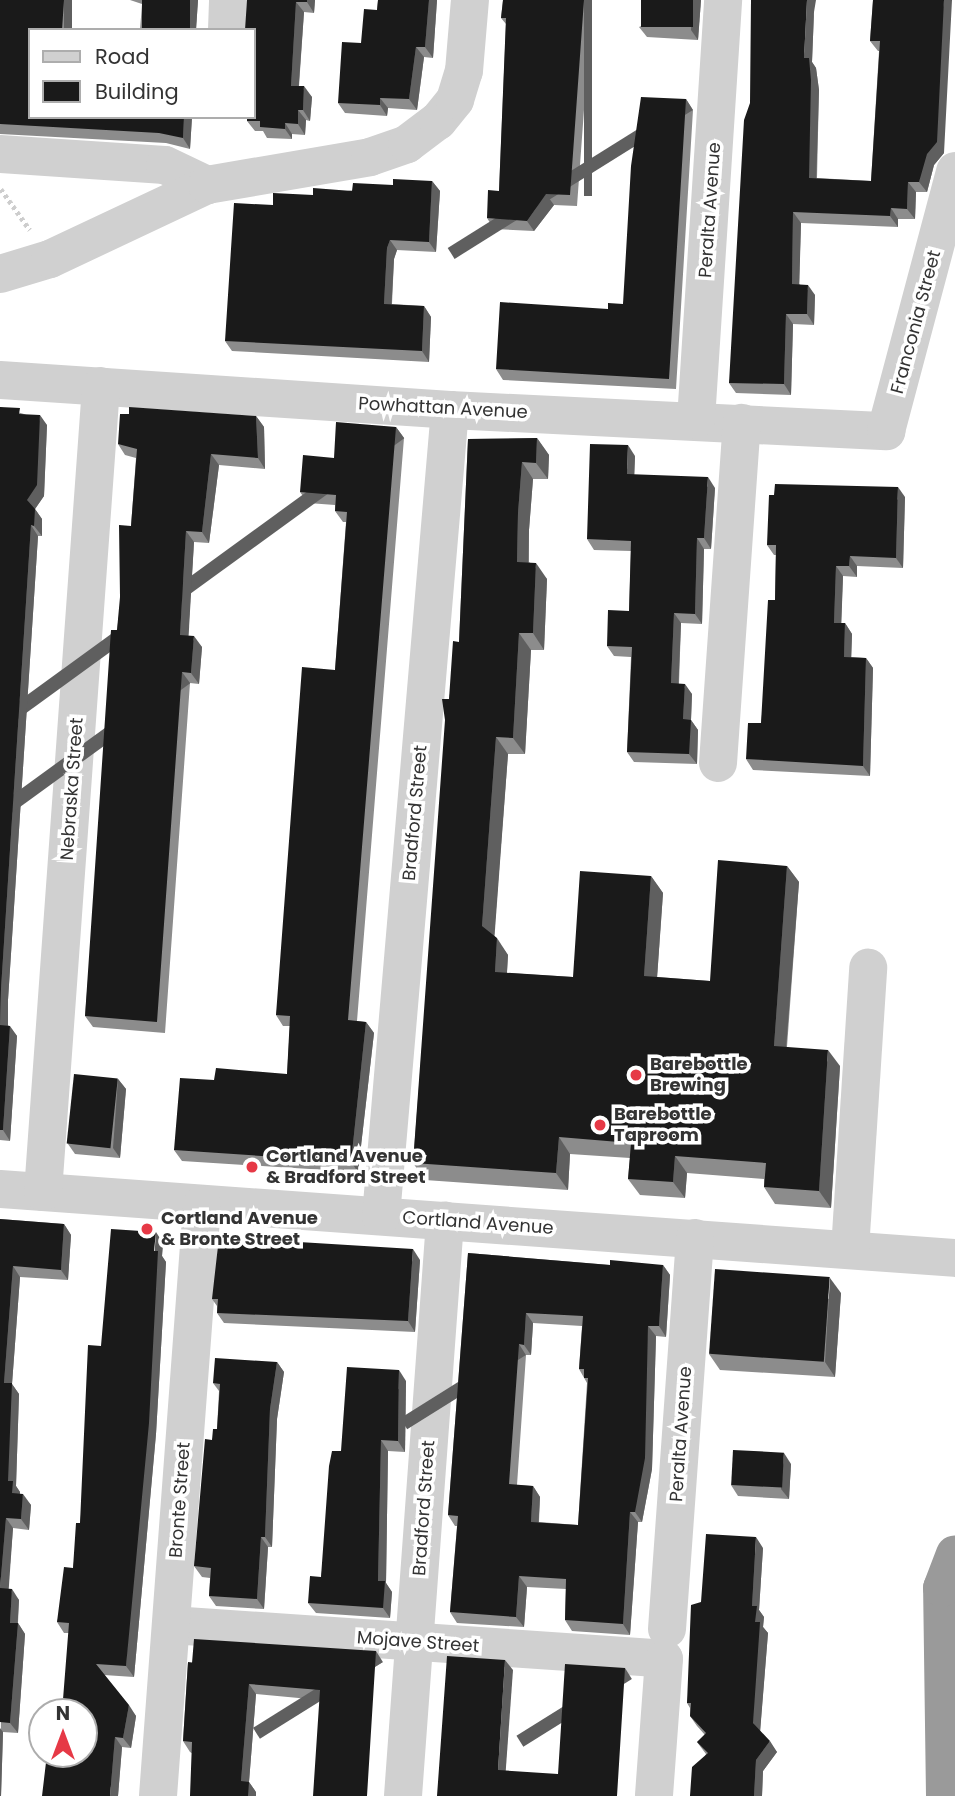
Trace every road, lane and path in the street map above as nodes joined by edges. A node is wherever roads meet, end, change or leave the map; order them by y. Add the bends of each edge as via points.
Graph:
1 (228, 0) edge
2 (470, 0) edge
3 (723, 0) edge
4 (227, 28) edge
5 (0, 154) edge
6 (955, 171) edge
7 (207, 186) junction
8 (0, 188) edge
9 (50, 259) junction
10 (0, 274) edge
11 (0, 380) edge
12 (101, 386) junction
13 (450, 410) junction
14 (696, 420) junction
15 (742, 423) junction
16 (887, 431) joint
17 (718, 762) dead end
18 (868, 968) dead end
19 (0, 1189) edge
20 (43, 1192) junction
21 (202, 1205) junction
22 (380, 1216) junction
23 (445, 1221) junction
24 (695, 1238) junction
25 (850, 1250) junction
26 (955, 1258) edge
27 (955, 1554) edge
28 (171, 1625) junction
29 (415, 1642) junction
30 (666, 1644) junction
31 (158, 1796) edge
32 (403, 1796) edge
33 (654, 1796) edge
34 (946, 1796) edge

1 - 4 street
2 - 7 street via 464,71 455,100 438,121 407,144 370,158
3 - 14 street, Peralta Avenue
5 - 7 street via 165,165
6 - 16 street, Franconia Street
7 - 9 street
8 - 9 path
9 - 10 street
11 - 12 street, Powhattan Avenue
12 - 13 street, Powhattan Avenue
12 - 20 street, Nebraska Street
13 - 14 street, Powhattan Avenue
13 - 22 street, Bradford Street
14 - 15 street, Powhattan Avenue
15 - 16 street, Powhattan Avenue
15 - 17 street
18 - 25 street
19 - 20 street, Cortland Avenue
20 - 21 street, Cortland Avenue
21 - 22 street, Cortland Avenue
21 - 28 street, Bronte Street
22 - 23 street, Cortland Avenue
23 - 24 street, Cortland Avenue
23 - 29 street, Bradford Street
24 - 25 street, Cortland Avenue
24 - 30 street, Peralta Avenue
25 - 26 street, Cortland Avenue
27 - 34 highway via 942,1588
28 - 29 street, Mojave Street
28 - 31 street, Bronte Street
29 - 30 street, Mojave Street
29 - 32 street, Bradford Street
30 - 33 street, Peralta Avenue

